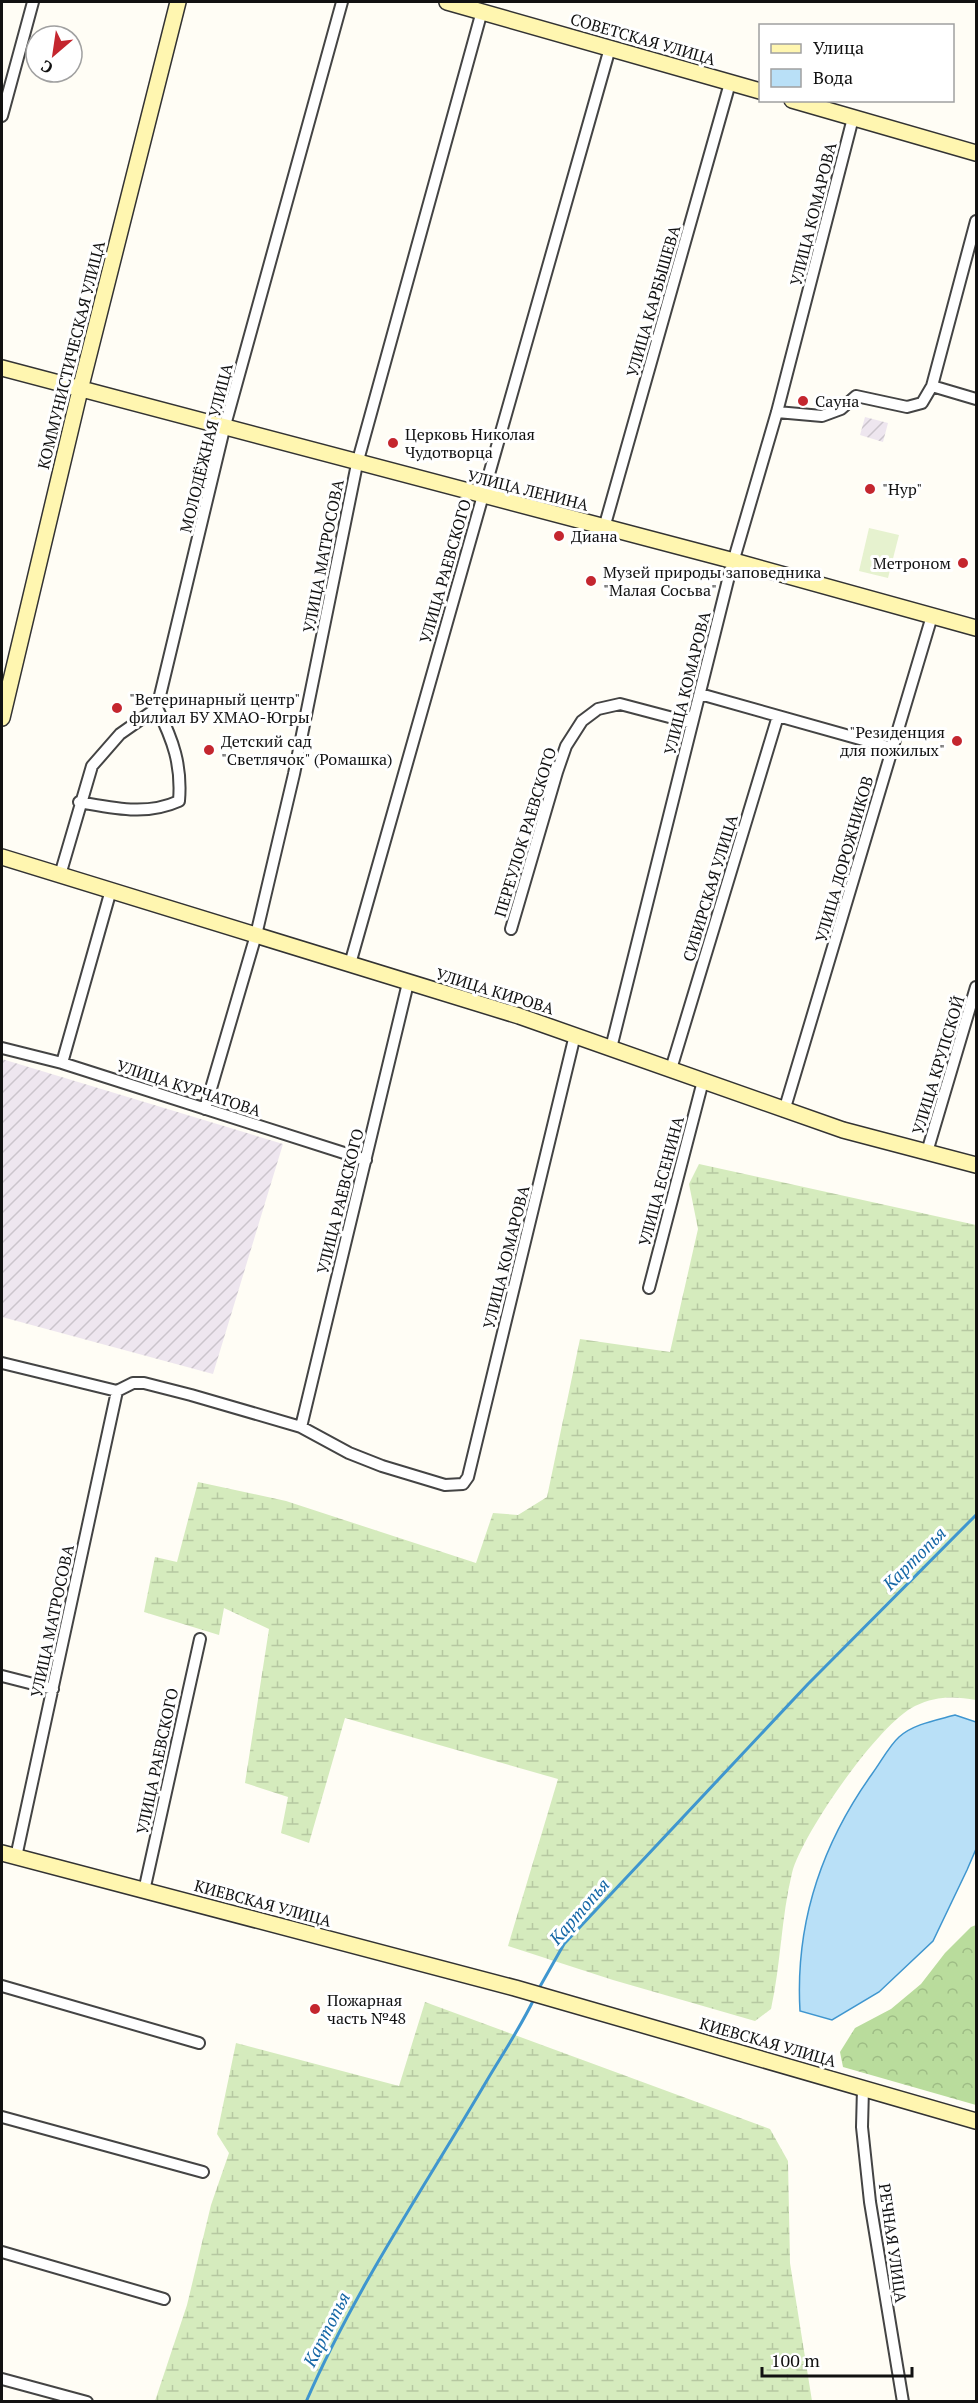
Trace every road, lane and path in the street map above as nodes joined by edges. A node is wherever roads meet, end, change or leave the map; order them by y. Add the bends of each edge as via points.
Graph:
1 (33, 2) edge
2 (178, 2) edge
3 (342, 2) edge
4 (447, 2) edge
5 (482, 11) junction
6 (610, 48) junction
7 (730, 83) junction
8 (759, 92) edge
9 (799, 102) edge
10 (2, 116) edge
11 (853, 118) junction
12 (976, 153) edge
13 (976, 221) edge
14 (2, 368) edge
15 (932, 386) junction
16 (80, 390) junction
17 (976, 399) edge
18 (777, 412) junction
19 (224, 429) junction
20 (357, 464) junction
21 (481, 497) junction
22 (604, 528) junction
23 (734, 561) junction
24 (932, 616) junction
25 (976, 628) edge
26 (700, 694) junction
27 (157, 708) junction
28 (778, 716) junction
29 (2, 718) edge
30 (692, 723) junction
31 (892, 748) junction
32 (79, 802) junction
33 (2, 857) edge
34 (60, 875) junction
35 (111, 890) junction
36 (511, 929) dead end
37 (256, 935) junction
38 (350, 964) junction
39 (408, 983) junction
40 (976, 987) edge
41 (575, 1035) junction
42 (2, 1048) edge
43 (611, 1048) junction
44 (62, 1064) junction
45 (671, 1069) junction
46 (703, 1081) junction
47 (205, 1109) junction
48 (784, 1111) junction
49 (927, 1152) junction
50 (366, 1160) junction
51 (976, 1165) edge
52 (649, 1288) dead end
53 (2, 1363) edge
54 (117, 1391) junction
55 (301, 1427) junction
56 (200, 1639) dead end
57 (2, 1676) edge
58 (53, 1689) junction
59 (9, 1855) edge
60 (144, 1891) junction
61 (2, 1986) edge
62 (199, 2043) dead end
63 (863, 2088) junction
64 (2, 2117) edge
65 (976, 2121) edge
66 (202, 2172) dead end
67 (2, 2252) edge
68 (164, 2299) dead end
69 (2, 2379) edge
70 (87, 2402) edge
71 (903, 2402) edge

1 - 10 street
2 - 16 street, КОММУНИСТИЧЕСКАЯ УЛИЦА
3 - 19 street, МОЛОДЁЖНАЯ УЛИЦА
4 - 5 street, СОВЕТСКАЯ УЛИЦА
5 - 6 street, СОВЕТСКАЯ УЛИЦА
5 - 20 street, УЛИЦА МАТРОСОВА
6 - 7 street, СОВЕТСКАЯ УЛИЦА
6 - 21 street, УЛИЦА РАЕВСКОГО
7 - 8 street, СОВЕТСКАЯ УЛИЦА
7 - 22 street, УЛИЦА КАРБЫШЕВА
9 - 11 street
11 - 12 street
11 - 18 street, УЛИЦА КОМАРОВА
13 - 15 street
14 - 16 street, УЛИЦА ЛЕНИНА
15 - 17 street
15 - 18 street via 922,404 916,406 856,396 841,409 822,416
16 - 19 street, УЛИЦА ЛЕНИНА
16 - 29 street, КОММУНИСТИЧЕСКАЯ УЛИЦА
18 - 23 street, УЛИЦА КОМАРОВА
19 - 20 street, УЛИЦА ЛЕНИНА
19 - 27 street, МОЛОДЁЖНАЯ УЛИЦА
20 - 21 street, УЛИЦА ЛЕНИНА
20 - 37 street, УЛИЦА МАТРОСОВА via 294,774
21 - 22 street, УЛИЦА ЛЕНИНА
21 - 38 street, УЛИЦА РАЕВСКОГО
22 - 23 street, УЛИЦА ЛЕНИНА
23 - 24 street, УЛИЦА ЛЕНИНА
23 - 26 street, УЛИЦА КОМАРОВА
24 - 25 street, УЛИЦА ЛЕНИНА
24 - 31 street, УЛИЦА ДОРОЖНИКОВ
26 - 28 street
26 - 30 street, УЛИЦА КОМАРОВА
27 - 32 street via 100,753
27 - 32 street via 174,741 181,775 179,801 159,810
28 - 31 street
28 - 45 street, СИБИРСКАЯ УЛИЦА
30 - 36 street, ПЕРЕУЛОК РАЕВСКОГО via 620,704 597,709 582,721 566,746 557,772
30 - 43 street, УЛИЦА КОМАРОВА
31 - 48 street, УЛИЦА ДОРОЖНИКОВ
32 - 34 street
33 - 34 street, УЛИЦА КИРОВА
34 - 35 street, УЛИЦА КИРОВА
35 - 37 street, УЛИЦА КИРОВА
35 - 44 street
37 - 38 street, УЛИЦА КИРОВА
37 - 47 street, УЛИЦА МАТРОСОВА
38 - 39 street, УЛИЦА КИРОВА
39 - 41 street, УЛИЦА КИРОВА
39 - 50 street, УЛИЦА РАЕВСКОГО
40 - 49 street, УЛИЦА КРУПСКОЙ
41 - 43 street, УЛИЦА КИРОВА
41 - 55 street, УЛИЦА КОМАРОВА via 468,1477 463,1484 445,1485 349,1453
42 - 44 street, УЛИЦА КУРЧАТОВА
43 - 45 street, УЛИЦА КИРОВА
44 - 47 street, УЛИЦА КУРЧАТОВА
45 - 46 street, УЛИЦА КИРОВА
46 - 48 street, УЛИЦА КИРОВА
46 - 52 street, УЛИЦА ЕСЕНИНА
47 - 50 street, УЛИЦА КУРЧАТОВА
48 - 49 street, УЛИЦА КИРОВА
49 - 51 street, УЛИЦА КИРОВА
50 - 55 street, УЛИЦА РАЕВСКОГО
53 - 54 street
54 - 55 street via 133,1383 144,1383
54 - 58 street, УЛИЦА МАТРОСОВА
56 - 60 street, УЛИЦА РАЕВСКОГО
57 - 58 street
58 - 59 street, УЛИЦА МАТРОСОВА
59 - 60 street, КИЕВСКАЯ УЛИЦА
60 - 63 street, КИЕВСКАЯ УЛИЦА via 515,1988
61 - 62 street
63 - 65 street, КИЕВСКАЯ УЛИЦА
63 - 71 street, РЕЧНАЯ УЛИЦА via 862,2127 870,2202
64 - 66 street
67 - 68 street
69 - 70 street

